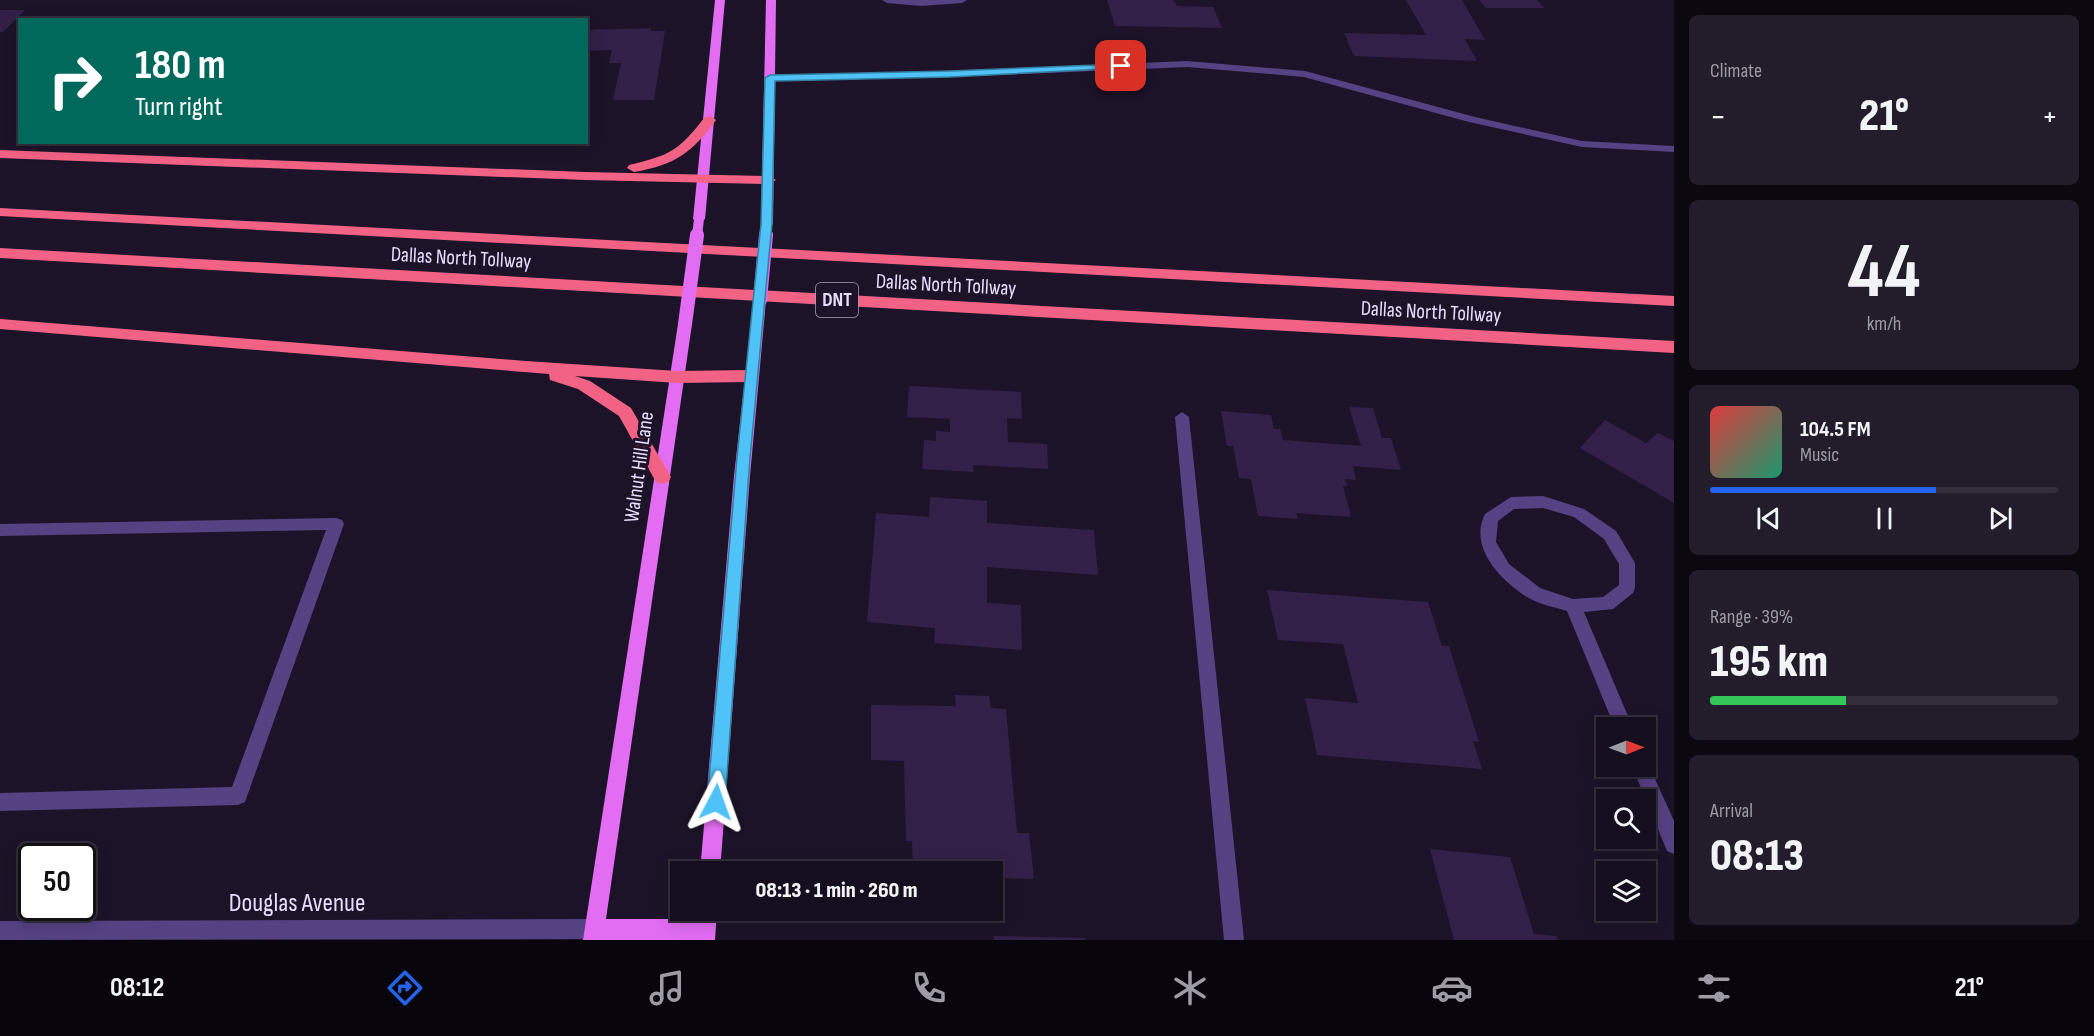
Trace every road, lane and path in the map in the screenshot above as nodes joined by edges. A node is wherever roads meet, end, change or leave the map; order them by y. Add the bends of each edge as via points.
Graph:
1 (720, 0) edge
2 (771, 0) edge
3 (887, 0) edge
4 (962, 0) edge
5 (770, 78) junction
6 (710, 120) junction
7 (1674, 148) edge
8 (0, 154) edge
9 (585, 176) junction
10 (704, 178) junction
11 (769, 180) junction
12 (0, 212) edge
13 (0, 253) edge
14 (1674, 302) edge
15 (0, 324) edge
16 (1674, 347) edge
17 (526, 367) junction
18 (751, 376) junction
19 (677, 377) junction
20 (1182, 417) dead end
21 (662, 477) junction
22 (0, 530) edge
23 (1573, 606) junction
24 (1619, 717) edge
25 (1646, 777) edge
26 (0, 802) edge
27 (1674, 844) edge
28 (712, 861) edge
29 (706, 927) edge
30 (0, 931) edge
31 (594, 934) edge
32 (1233, 940) edge

1 - 6 main road, Walnut Hill Lane
2 - 5 main road
3 - 4 street
5 - 7 street via 1187,64 1305,74 1473,120 1582,144
5 - 11 main road
6 - 9 highway via 684,152 655,165
6 - 10 main road, Walnut Hill Lane
8 - 9 highway
9 - 10 highway
10 - 11 highway
10 - 19 main road, Walnut Hill Lane, bridge
11 - 18 main road, bridge
12 - 14 highway, Dallas North Tollway / DNT
13 - 16 highway, Dallas North Tollway / DNT
15 - 17 highway
17 - 19 highway
17 - 21 highway via 584,385 625,412
18 - 19 highway
18 - 28 main road
19 - 21 main road, Walnut Hill Lane
20 - 32 street
21 - 31 main road, Walnut Hill Lane
22 - 26 street via 336,524 238,796
23 - 23 street via 1607,604 1627,588 1628,562 1610,536 1579,513 1543,502 1511,503 1491,518 1488,542 1503,569 1534,593
23 - 24 street
25 - 27 street
29 - 31 main road
30 - 31 street, Douglas Avenue

